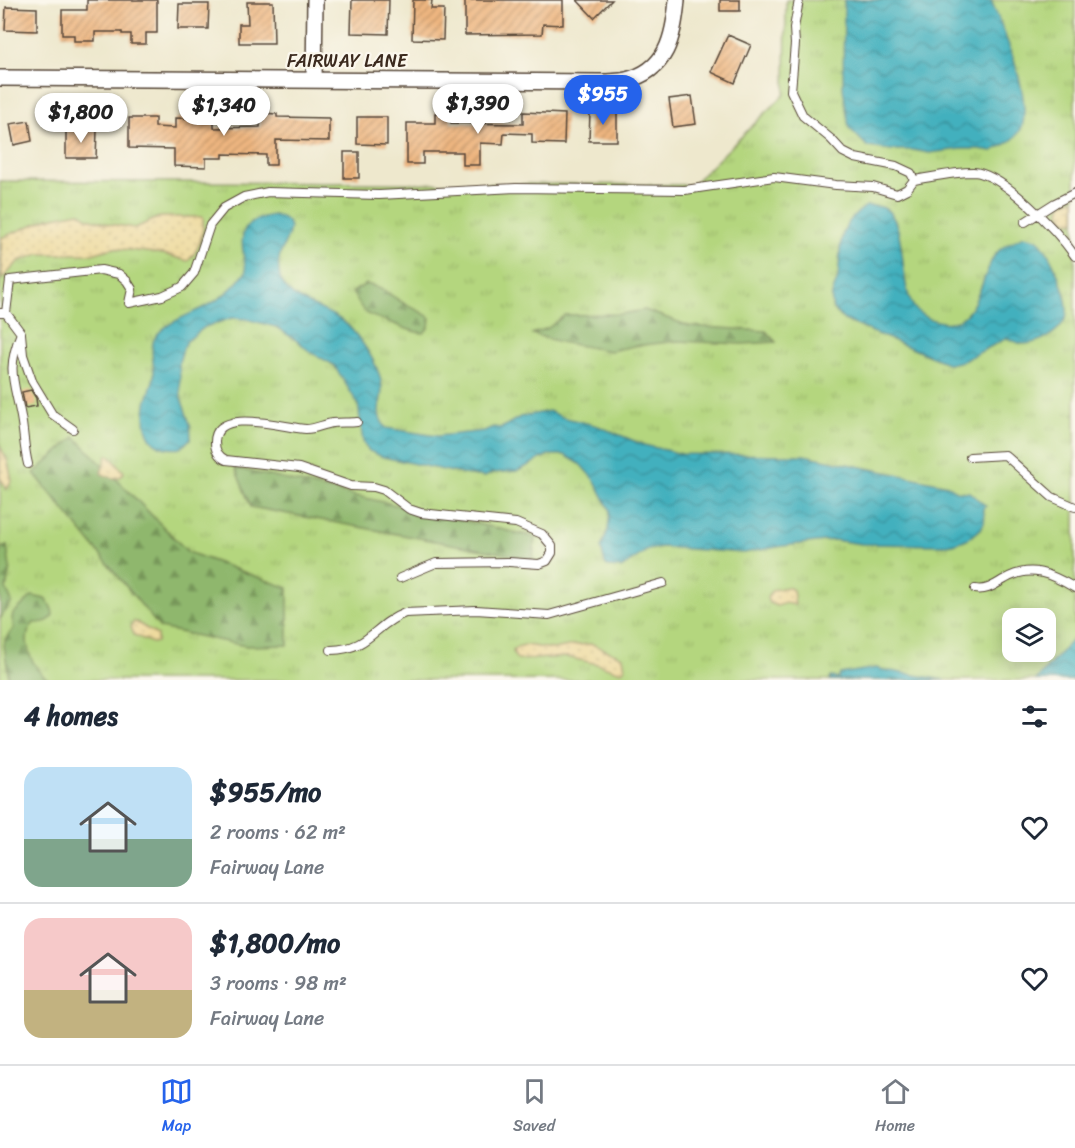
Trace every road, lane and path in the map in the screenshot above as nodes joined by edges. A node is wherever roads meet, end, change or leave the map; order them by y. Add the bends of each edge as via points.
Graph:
1 (315, 0) edge
2 (677, 0) edge
3 (799, 0) edge
4 (0, 78) edge
5 (314, 80) junction
6 (914, 180) junction
7 (1075, 193) edge
8 (1038, 214) junction
9 (1025, 222) dead end
10 (1075, 256) edge
11 (3, 313) edge
12 (21, 333) junction
13 (357, 422) dead end
14 (73, 429) dead end
15 (970, 457) dead end
16 (28, 464) dead end
17 (1075, 507) edge
18 (400, 578) dead end
19 (663, 583) dead end
20 (1075, 588) edge
21 (975, 589) dead end
22 (331, 650) dead end

1 - 5 street
2 - 5 street, FAIRWAY LANE via 667,51 651,69 627,80
3 - 6 lane via 791,91 802,116 843,152 896,166 911,173
4 - 5 street, FAIRWAY LANE
6 - 8 lane via 975,172 993,178
6 - 11 lane via 897,194 873,187 774,177 685,190 516,188 379,195 268,192 244,197 224,208 210,225 194,273 182,287 129,303 132,289 128,281 119,274 101,270 10,280
7 - 8 lane
8 - 9 lane
8 - 10 lane
11 - 12 lane
12 - 14 lane via 23,355 33,381 52,414
12 - 16 lane via 13,354 12,379
13 - 18 lane via 308,429 243,420 230,422 216,432 216,450 226,460 299,468 351,486 384,490 421,513 516,524 543,534 552,546 547,561 539,564 436,563
15 - 17 lane via 1005,455 1052,497
19 - 22 lane via 549,615 476,610 405,613 361,644
20 - 21 lane via 1052,574 1028,570 984,590

